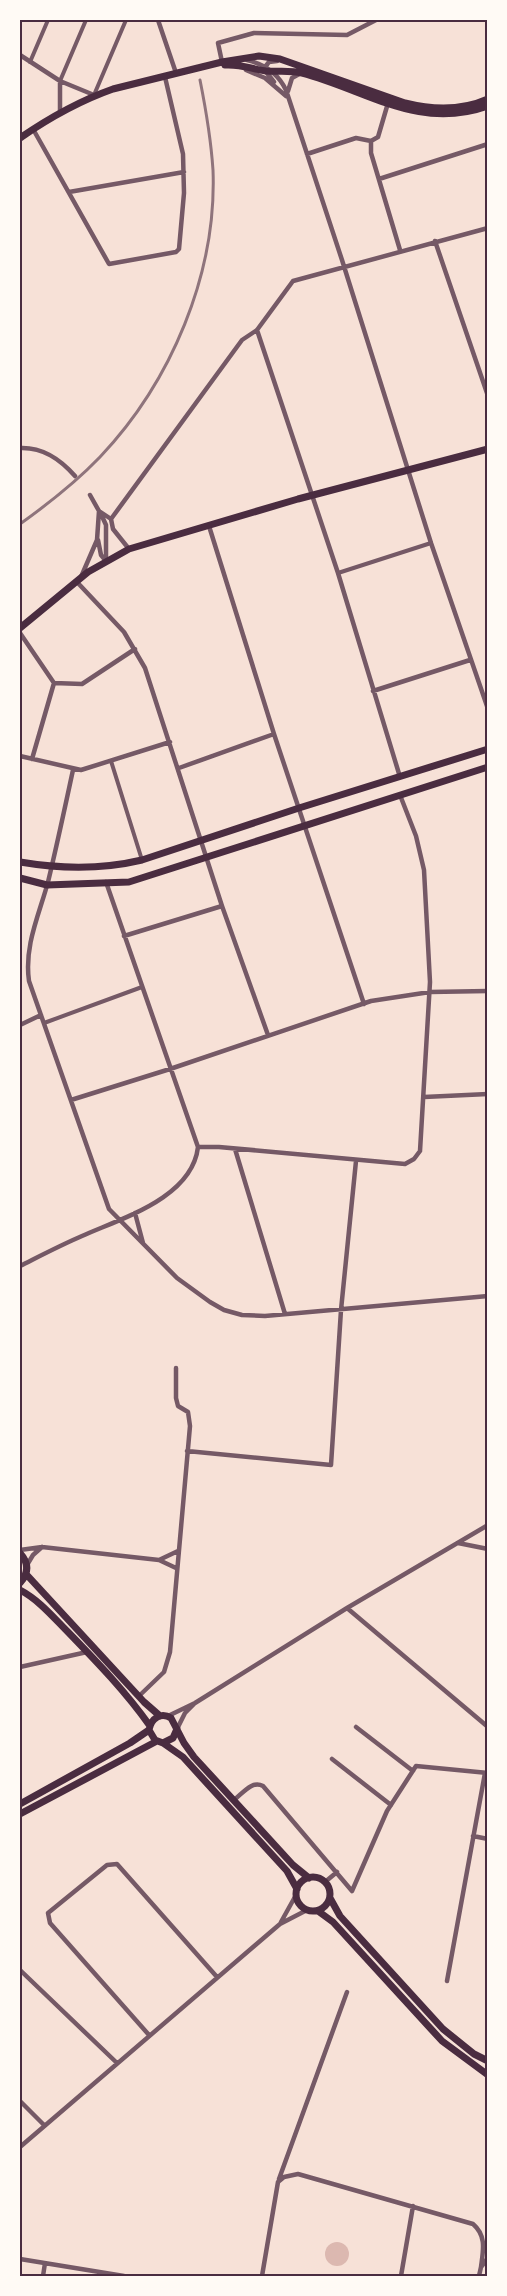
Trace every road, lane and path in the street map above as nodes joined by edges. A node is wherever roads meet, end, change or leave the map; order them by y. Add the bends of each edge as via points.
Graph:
1 (48, 20) edge
2 (86, 20) edge
3 (126, 20) edge
4 (158, 20) edge
5 (375, 20) edge
6 (20, 55) edge
7 (232, 60) junction
8 (286, 61) junction
9 (30, 62) junction
10 (220, 64) junction
11 (267, 70) junction
12 (302, 72) junction
13 (177, 73) junction
14 (165, 76) junction
15 (60, 81) junction
16 (281, 90) junction
17 (287, 94) junction
18 (94, 96) junction
19 (488, 99) edge
20 (290, 101) junction
21 (388, 103) junction
22 (488, 105) edge
23 (60, 112) junction
24 (33, 129) junction
25 (20, 138) edge
26 (371, 141) junction
27 (488, 144) edge
28 (307, 154) junction
29 (184, 172) junction
30 (379, 179) junction
31 (69, 192) junction
32 (488, 228) edge
33 (435, 241) junction
34 (400, 250) junction
35 (344, 267) junction
36 (257, 330) junction
37 (488, 396) edge
38 (20, 448) edge
39 (488, 449) edge
40 (408, 471) junction
41 (75, 476) dead end
42 (90, 495) dead end
43 (312, 497) junction
44 (99, 511) junction
45 (111, 519) junction
46 (209, 526) junction
47 (98, 535) junction
48 (431, 543) junction
49 (129, 549) junction
50 (106, 561) junction
51 (338, 573) junction
52 (79, 579) junction
53 (20, 628) edge
54 (20, 633) edge
55 (135, 649) junction
56 (470, 660) junction
57 (54, 683) junction
58 (373, 691) junction
59 (488, 709) edge
60 (274, 734) junction
61 (170, 741) junction
62 (488, 749) edge
63 (20, 756) edge
64 (32, 759) junction
65 (111, 761) junction
66 (488, 767) edge
67 (178, 768) junction
68 (73, 770) junction
69 (400, 777) junction
70 (400, 794) junction
71 (299, 807) junction
72 (304, 826) junction
73 (202, 840) junction
74 (207, 857) junction
75 (142, 860) junction
76 (20, 862) edge
77 (52, 867) junction
78 (20, 878) edge
79 (106, 882) junction
80 (47, 885) junction
81 (222, 906) junction
82 (124, 936) junction
83 (142, 987) junction
84 (488, 991) edge
85 (430, 992) junction
86 (364, 1004) junction
87 (41, 1015) junction
88 (44, 1023) junction
89 (20, 1025) edge
90 (268, 1035) junction
91 (170, 1069) junction
92 (488, 1094) edge
93 (424, 1097) junction
94 (71, 1100) junction
95 (198, 1147) junction
96 (235, 1149) junction
97 (356, 1161) junction
98 (135, 1213) junction
99 (119, 1221) junction
100 (143, 1246) junction
101 (20, 1266) edge
102 (488, 1296) edge
103 (341, 1310) junction
104 (285, 1314) junction
105 (177, 1368) dead end
106 (187, 1451) junction
107 (488, 1525) edge
108 (457, 1543) junction
109 (42, 1547) junction
110 (488, 1549) edge
111 (20, 1551) edge
112 (178, 1551) junction
113 (159, 1560) junction
114 (27, 1565) junction
115 (176, 1568) junction
116 (26, 1574) junction
117 (20, 1583) edge
118 (20, 1590) edge
119 (347, 1608) junction
120 (87, 1652) junction
121 (20, 1667) edge
122 (139, 1696) junction
123 (195, 1703) junction
124 (164, 1716) junction
125 (356, 1727) dead end
126 (488, 1727) edge
127 (149, 1728) junction
128 (177, 1729) junction
129 (160, 1742) junction
130 (332, 1759) dead end
131 (413, 1771) junction
132 (486, 1773) edge
133 (234, 1800) junction
134 (20, 1803) edge
135 (391, 1805) junction
136 (20, 1814) edge
137 (473, 1836) junction
138 (488, 1839) edge
139 (337, 1872) junction
140 (309, 1878) junction
141 (325, 1882) junction
142 (297, 1892) junction
143 (330, 1898) junction
144 (307, 1910) junction
145 (318, 1911) junction
146 (280, 1924) junction
147 (20, 1970) edge
148 (217, 1977) junction
149 (447, 1981) dead end
150 (347, 1992) dead end
151 (149, 2035) junction
152 (488, 2061) edge
153 (117, 2063) junction
154 (488, 2075) edge
155 (20, 2101) edge
156 (44, 2125) junction
157 (20, 2147) edge
158 (278, 2182) junction
159 (413, 2205) junction
160 (488, 2258) edge
161 (20, 2259) edge
162 (45, 2263) junction
163 (481, 2267) junction
164 (43, 2277) edge
165 (124, 2277) edge
166 (262, 2277) edge
167 (401, 2277) edge
168 (479, 2277) edge

1 - 9 street
2 - 15 street
3 - 18 street
4 - 13 street
5 - 10 street via 347,35 254,33 227,40 218,43
6 - 9 street
7 - 8 main road via 259,56
7 - 10 main road
7 - 11 street via 250,61
8 - 11 street via 269,62
8 - 19 main road via 423,107 447,109
9 - 15 street
10 - 11 main road
10 - 13 main road
10 - 16 street via 249,70
11 - 12 main road
11 - 16 street
11 - 17 street via 281,81
12 - 17 street via 292,78
12 - 21 main road
13 - 14 main road
14 - 18 main road
14 - 29 street via 181,135
15 - 18 street
15 - 23 street
16 - 20 street
17 - 20 street
18 - 23 main road
20 - 28 street
21 - 22 main road via 438,115
21 - 26 street via 378,137
23 - 24 main road
24 - 25 main road
24 - 31 street
26 - 28 street via 356,138
26 - 30 street
27 - 30 street
28 - 35 street
29 - 31 street
29 - 31 street via 179,249 109,264
30 - 34 street
32 - 33 street
33 - 34 street
33 - 37 street
34 - 35 street
35 - 36 street via 293,281
35 - 40 street
36 - 43 street
36 - 45 street via 242,340
38 - 41 street via 55,456
39 - 40 main road
40 - 43 main road
40 - 48 street
42 - 44 street
43 - 46 main road
43 - 51 street
44 - 45 street
44 - 47 street
44 - 50 street via 106,525
45 - 49 street via 113,529
46 - 49 main road
46 - 60 street
47 - 50 street via 101,555
47 - 52 street
48 - 51 street
48 - 56 street
49 - 50 main road
50 - 52 main road
51 - 58 street
52 - 53 main road
52 - 55 street
54 - 57 street
55 - 57 street via 82,684
55 - 61 street
56 - 58 street
56 - 59 street
57 - 64 street
58 - 69 street
60 - 67 street
60 - 71 street
61 - 65 street
61 - 67 street
62 - 69 main road
63 - 64 street
64 - 68 street
65 - 68 street
65 - 75 street
66 - 70 main road
67 - 73 street
68 - 77 street
69 - 71 main road
70 - 72 main road
70 - 85 street via 424,870
71 - 72 street
71 - 73 main road
72 - 74 main road
72 - 86 street
73 - 74 street
73 - 75 main road
74 - 79 main road via 129,882
74 - 81 street
75 - 77 main road via 118,866
76 - 77 main road
77 - 80 street
78 - 80 main road
79 - 80 main road
79 - 82 street
80 - 87 street via 30,938 27,965
81 - 82 street
81 - 90 street
82 - 83 street
83 - 88 street
83 - 91 street
84 - 85 street
85 - 86 street
85 - 93 street
86 - 90 street
87 - 88 street
87 - 89 street
88 - 94 street
90 - 91 street
91 - 94 street
91 - 95 street
92 - 93 street
93 - 97 street via 420,1151 414,1159 405,1164
94 - 99 street via 109,1209
95 - 96 street
95 - 98 street via 188,1174 168,1195
96 - 97 street
96 - 104 street
97 - 103 street
98 - 99 street
98 - 100 street
99 - 100 street
99 - 101 street
100 - 104 street via 187,1286 224,1310 243,1315
102 - 103 street
103 - 104 street
103 - 106 street via 331,1465
105 - 106 street via 178,1406 188,1412 190,1426
106 - 112 street
107 - 108 street
108 - 110 street
108 - 119 street
109 - 111 street
109 - 113 street
109 - 114 street
111 - 114 main road
112 - 113 street
112 - 115 street
113 - 115 street
114 - 116 main road
115 - 122 street via 167,1664
116 - 117 main road
116 - 122 main road
118 - 120 main road via 42,1605
119 - 123 street
119 - 126 street
120 - 121 street
120 - 127 main road via 137,1708
122 - 124 main road
123 - 124 street
123 - 128 street
124 - 127 main road via 153,1719
124 - 128 main road via 174,1721
125 - 131 street
127 - 129 main road via 152,1737
127 - 134 main road via 130,1743
128 - 129 main road via 173,1738
128 - 133 main road via 194,1757
129 - 136 main road
129 - 142 main road via 183,1757 200,1775 287,1871
130 - 135 street
131 - 132 street via 416,1766
131 - 135 street
132 - 137 street
133 - 139 street via 255,1783 263,1786
133 - 140 main road
135 - 139 street via 352,1891
137 - 138 street
137 - 149 street
139 - 141 street
140 - 141 main road
140 - 142 main road via 300,1883
141 - 143 main road
142 - 144 main road via 299,1904
142 - 146 street
143 - 145 main road
143 - 152 main road via 340,1916 443,2029
144 - 145 main road
144 - 146 street
145 - 154 main road via 333,1922 442,2042
146 - 148 street
147 - 153 street
148 - 151 street
148 - 151 street via 117,1864 107,1865 48,1913 50,1923
150 - 158 street
151 - 153 street
153 - 156 street
155 - 156 street
156 - 157 street
158 - 159 street via 298,2174
158 - 166 street
159 - 163 street via 478,2228 484,2245
159 - 167 street
160 - 163 street
161 - 162 street
162 - 164 street
162 - 165 street
163 - 168 street

